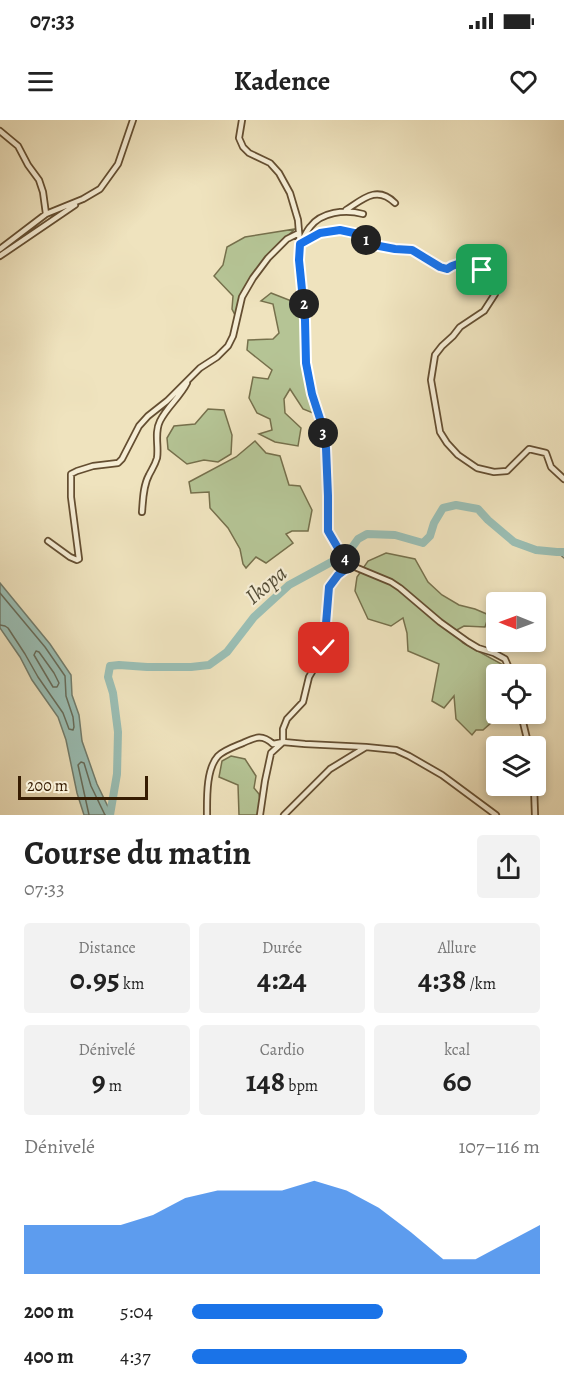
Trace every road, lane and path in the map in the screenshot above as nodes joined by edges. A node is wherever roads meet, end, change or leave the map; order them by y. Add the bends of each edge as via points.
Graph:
1 (134, 120) edge
2 (242, 120) edge
3 (0, 131) edge
4 (83, 199) junction
5 (395, 203) dead end
6 (343, 211) junction
7 (46, 214) junction
8 (363, 214) dead end
9 (299, 233) junction
10 (300, 244) junction
11 (0, 249) edge
12 (0, 256) edge
13 (189, 380) junction
14 (564, 480) edge
15 (142, 512) dead end
16 (48, 541) dead end
17 (350, 566) junction
18 (509, 664) edge
19 (282, 742) junction
20 (366, 747) junction
21 (534, 796) edge
22 (207, 815) edge
23 (260, 815) edge
24 (284, 815) edge
25 (496, 815) edge
26 (535, 815) edge

1 - 4 street via 109,179
2 - 9 street via 239,138 243,147 279,173 290,193
3 - 7 street via 18,146 39,180
4 - 7 street
4 - 12 street
5 - 6 street via 388,196 376,194
6 - 8 street
6 - 10 street via 316,221
7 - 11 street
9 - 10 street
9 - 13 street via 273,252 253,278 242,297 228,346
10 - 14 street via 320,233 340,230 374,245 412,250 447,269 472,259 498,284 484,311 460,327 435,355 431,380 440,432 458,455 477,468 507,471 529,449 546,453 551,467
10 - 17 street via 306,363 326,448 328,531
13 - 15 street via 156,432 157,456 144,488
13 - 16 street via 139,426 118,464 93,466 71,474 79,559
17 - 18 street via 391,582 468,642
17 - 19 street via 329,587 324,648 309,677 303,702 287,719
19 - 20 street
19 - 22 street via 273,744 266,738 255,737 218,756 210,772
19 - 23 street via 272,753
20 - 24 street via 330,769
20 - 25 street via 396,750 409,756
21 - 26 street

